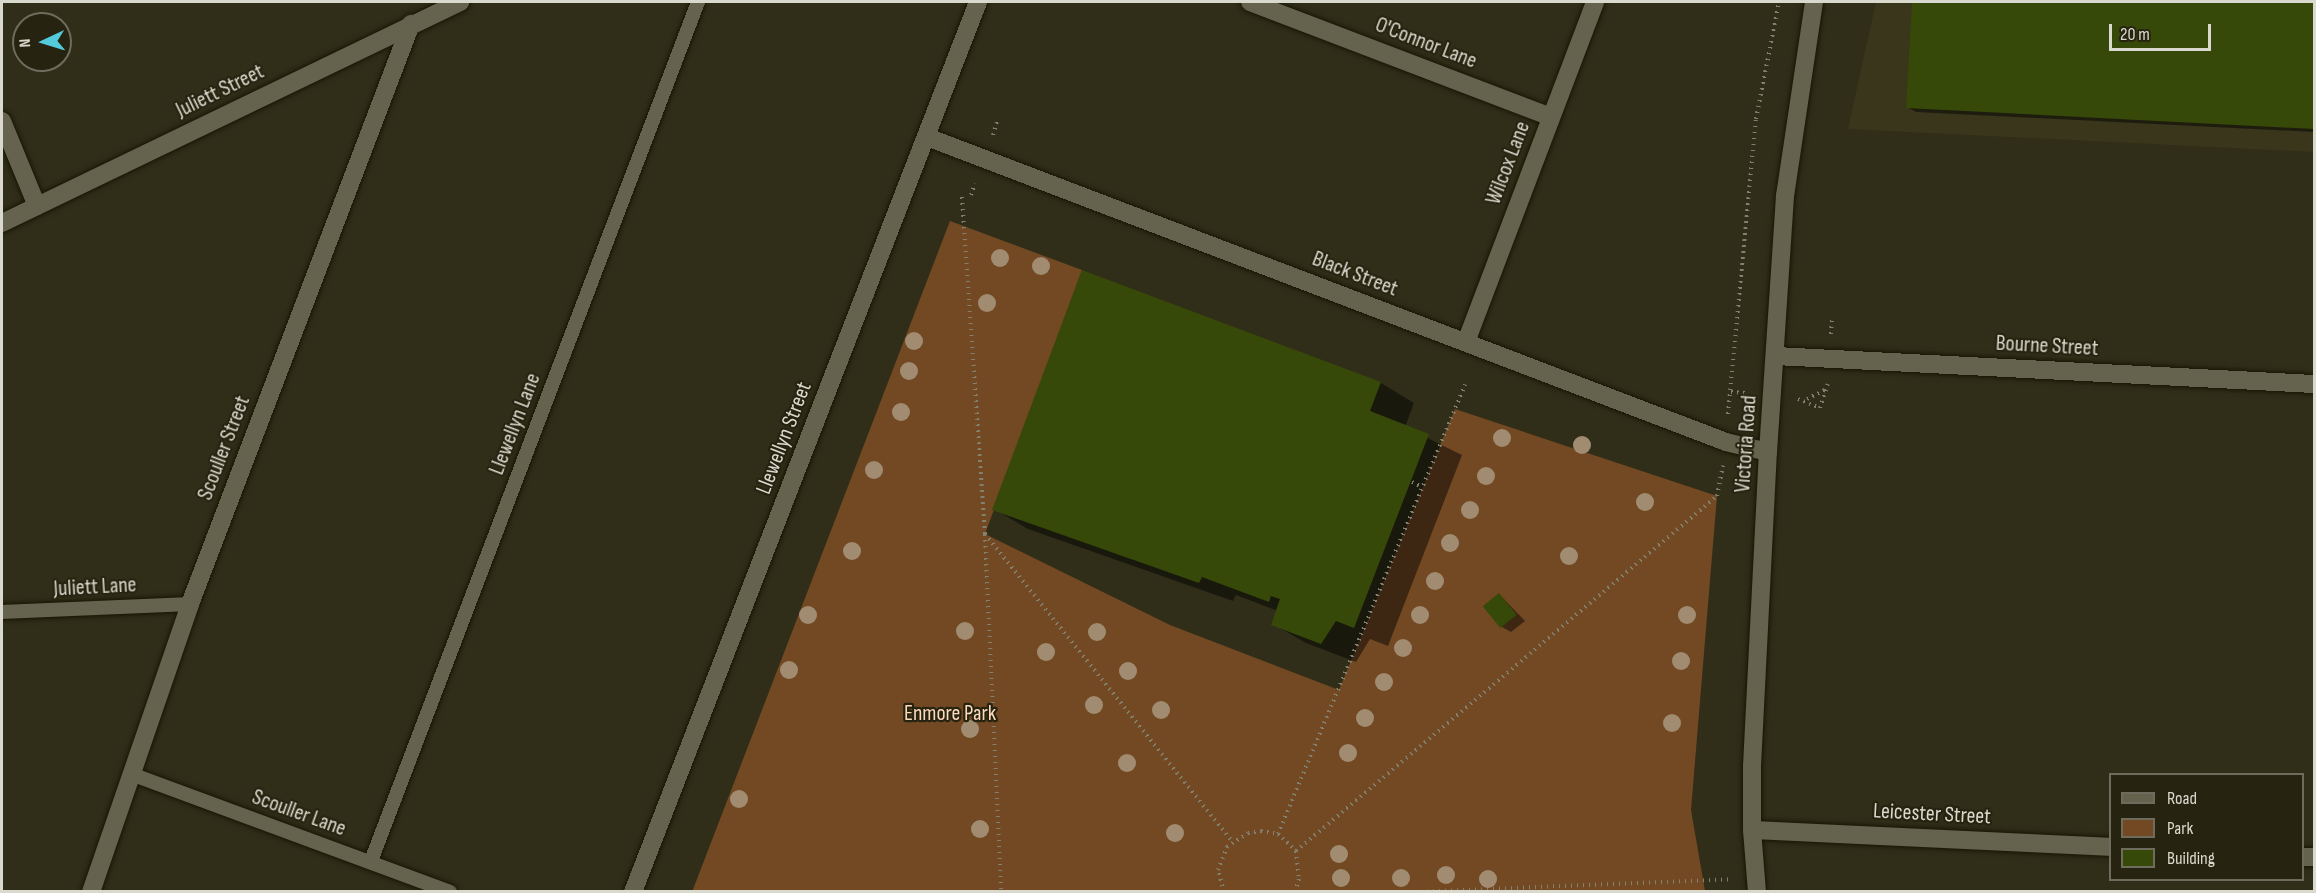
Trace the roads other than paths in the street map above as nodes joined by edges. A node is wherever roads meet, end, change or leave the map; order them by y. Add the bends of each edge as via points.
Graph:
1 (460, 2) edge
2 (698, 2) edge
3 (978, 2) edge
4 (1250, 2) edge
5 (1595, 2) edge
6 (1814, 2) edge
7 (411, 24) junction
8 (1551, 117) junction
9 (2, 121) edge
10 (927, 137) junction
11 (38, 206) junction
12 (2, 223) edge
13 (1466, 342) junction
14 (1776, 356) junction
15 (2314, 384) edge
16 (1768, 452) junction
17 (190, 604) junction
18 (2, 612) edge
19 (134, 775) junction
20 (1752, 830) junction
21 (2109, 847) edge
22 (370, 861) junction
23 (91, 891) edge
24 (450, 891) edge
25 (633, 891) edge
26 (1757, 891) edge

1 - 7 street, Juliett Street
2 - 22 lane, Llewellyn Lane
3 - 10 street, Llewellyn Street
4 - 8 street, O'Connor Lane
5 - 8 street, Wilcox Lane
6 - 14 street, Victoria Road via 1785,196
7 - 11 street, Juliett Street
7 - 17 street, Scouller Street
8 - 13 street, Wilcox Lane
9 - 11 street
10 - 13 street, Black Street
10 - 25 street, Llewellyn Street
11 - 12 street, Juliett Street
13 - 16 street, Black Street via 1726,442
14 - 15 street, Bourne Street
14 - 16 street, Victoria Road
16 - 20 street, Victoria Road
17 - 18 lane, Juliett Lane
17 - 19 street, Scouller Street
19 - 22 lane, Scouller Lane
19 - 23 street, Scouller Street
20 - 21 street, Leicester Street
20 - 26 street, Victoria Road
22 - 24 lane, Scouller Lane

